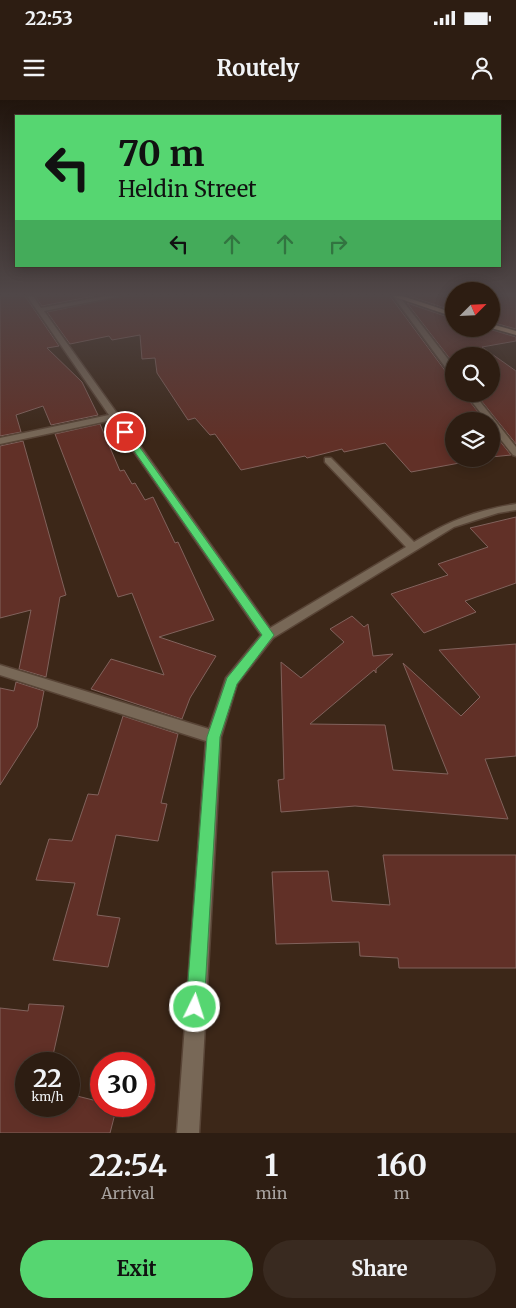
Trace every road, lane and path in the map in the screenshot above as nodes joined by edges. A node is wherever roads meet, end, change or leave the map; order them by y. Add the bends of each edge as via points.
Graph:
1 (63, 344) edge
2 (433, 344) edge
3 (445, 360) edge
4 (476, 402) edge
5 (114, 417) junction
6 (0, 441) edge
7 (516, 453) edge
8 (328, 460) dead end
9 (516, 507) edge
10 (413, 547) junction
11 (268, 635) junction
12 (0, 670) edge
13 (214, 737) junction
14 (188, 1133) edge

1 - 5 street
2 - 3 street
4 - 7 street
5 - 6 street
5 - 11 street
8 - 10 street
9 - 10 street via 450,525
10 - 11 street
11 - 13 street via 231,682
12 - 13 street
13 - 14 street

